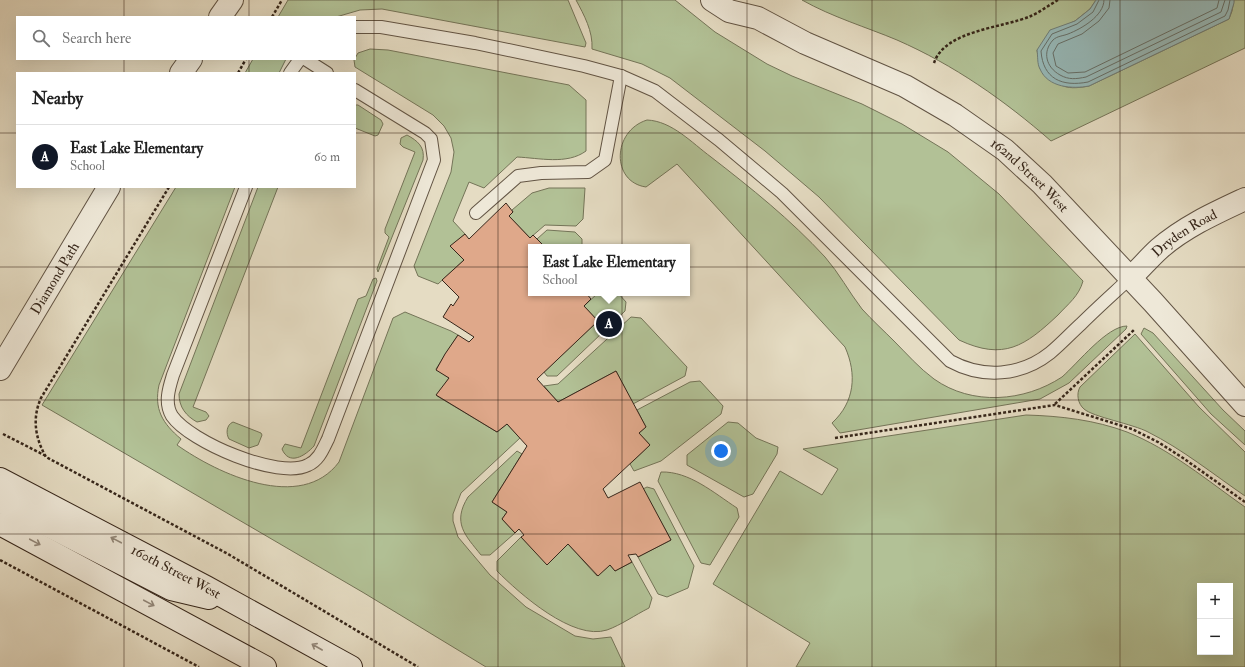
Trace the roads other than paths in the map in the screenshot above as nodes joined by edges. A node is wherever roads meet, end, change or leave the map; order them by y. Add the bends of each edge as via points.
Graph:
1 (232, 0) edge
2 (712, 0) edge
3 (744, 0) edge
4 (221, 16) edge
5 (758, 18) junction
6 (356, 28) edge
7 (189, 60) edge
8 (299, 60) edge
9 (307, 60) edge
10 (182, 72) edge
11 (291, 72) edge
12 (325, 72) edge
13 (621, 76) junction
14 (356, 91) edge
15 (108, 188) edge
16 (246, 188) edge
17 (1245, 199) edge
18 (476, 213) dead end
19 (1130, 278) junction
20 (0, 369) edge
21 (1245, 405) edge
22 (0, 479) edge
23 (0, 501) edge
24 (0, 524) edge
25 (239, 605) junction
26 (265, 667) edge
27 (350, 667) edge

1 - 4 street
2 - 5 street, 162nd Street West via 729,11
3 - 5 street, 162nd Street West
5 - 19 street, 162nd Street West via 805,43 905,86 933,101 1005,150 1042,184
6 - 13 lane via 381,27 436,36
7 - 10 street
8 - 11 lane
9 - 12 lane
13 - 18 lane via 605,160 588,172 518,176
13 - 19 lane via 655,91 752,166 803,212 950,361 963,368 993,374 1031,365 1050,353
14 - 16 lane via 425,132 431,139 434,160 328,439 319,458 299,469 262,464 227,452 199,438 179,424 168,406 167,395 173,375
15 - 20 street, Diamond Path
17 - 19 street, Dryden Road via 1177,236
19 - 21 street, 162nd Street West
25 -> 22 street, 160th Street West
23 - 25 street via 171,589
24 -> 26 street
27 -> 25 street, 160th Street West

